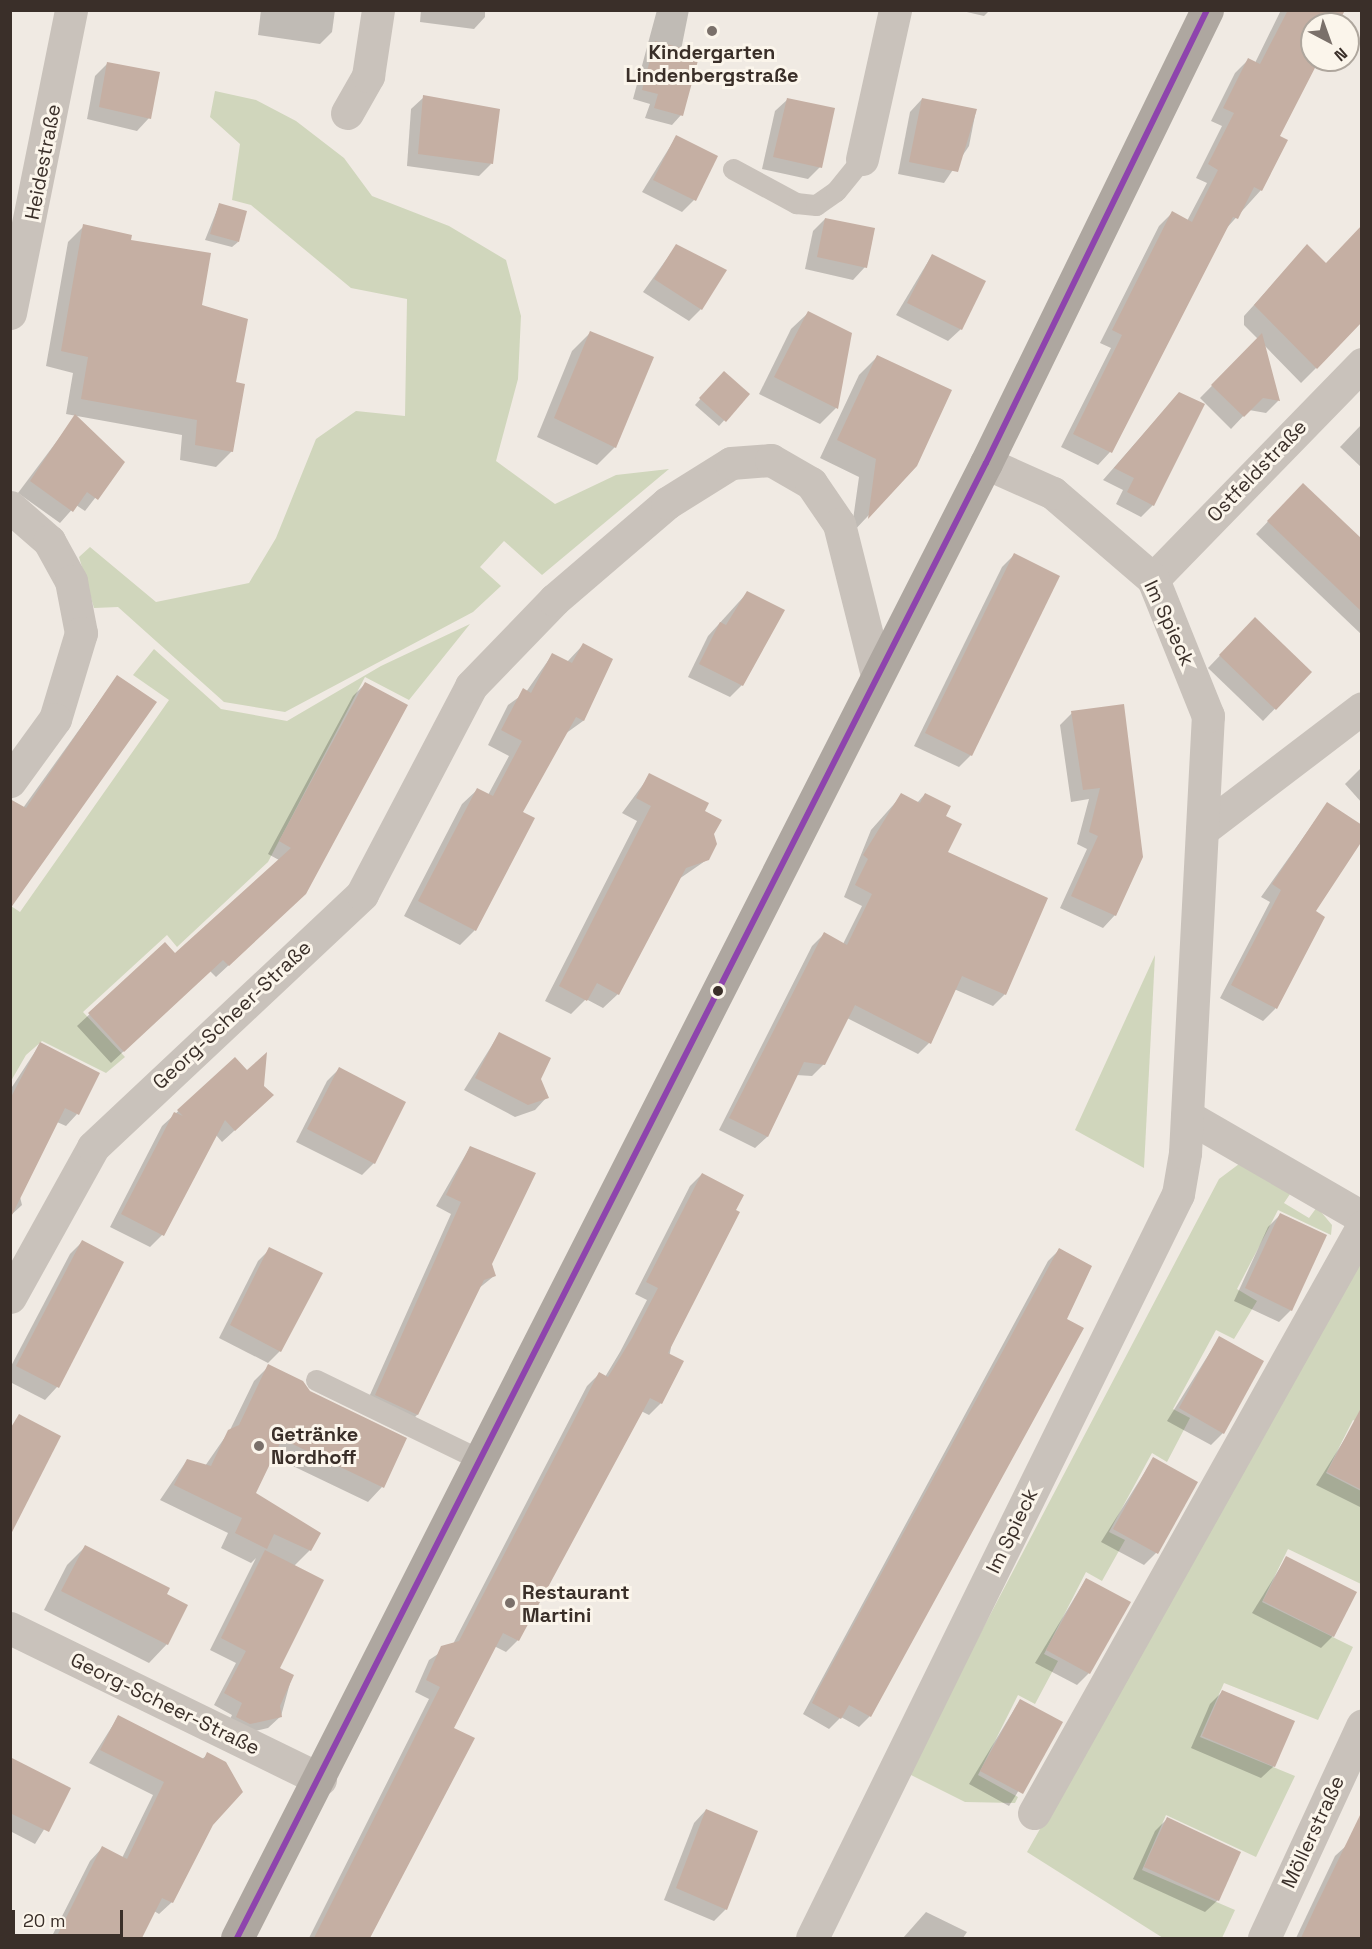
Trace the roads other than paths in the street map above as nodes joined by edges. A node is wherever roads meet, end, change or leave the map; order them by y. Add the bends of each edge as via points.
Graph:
1 (71, 10) edge
2 (378, 10) edge
3 (895, 10) edge
4 (1207, 10) edge
5 (347, 113) dead end
6 (862, 159) joint
7 (733, 169) dead end
8 (10, 313) edge
9 (1362, 364) edge
10 (986, 463) junction
11 (10, 507) edge
12 (1153, 579) junction
13 (877, 675) junction
14 (1362, 708) edge
15 (10, 781) edge
16 (1202, 830) junction
17 (1187, 1116) junction
18 (1362, 1217) edge
19 (1362, 1227) edge
20 (10, 1297) edge
21 (316, 1380) dead end
22 (481, 1460) junction
23 (11, 1630) edge
24 (1362, 1726) edge
25 (320, 1779) junction
26 (1034, 1813) dead end
27 (237, 1938) edge
28 (812, 1938) edge
29 (1264, 1938) edge

1 - 8 street, Heidestraße
2 - 5 street via 368,76
3 - 6 street
4 - 10 main road
6 - 7 lane via 836,191 816,205 796,203
9 - 12 street, Ostfeldstraße
10 - 12 street, Im Spieck via 1053,493
10 - 13 main road
11 - 15 street via 49,541 71,581 81,633 55,719
12 - 16 street, Im Spieck via 1208,716
13 - 20 street, Georg-Scheer-Straße via 839,524 811,483 771,460 731,463 667,503 554,600 471,686 362,894 93,1147
13 - 22 main road
14 - 16 street
16 - 17 street, Im Spieck
17 - 18 street
17 - 28 street, Im Spieck via 1178,1194
19 - 26 street
21 - 22 lane
22 - 25 main road
23 - 25 street, Georg-Scheer-Straße
24 - 29 street, Möllerstraße
25 - 27 main road

